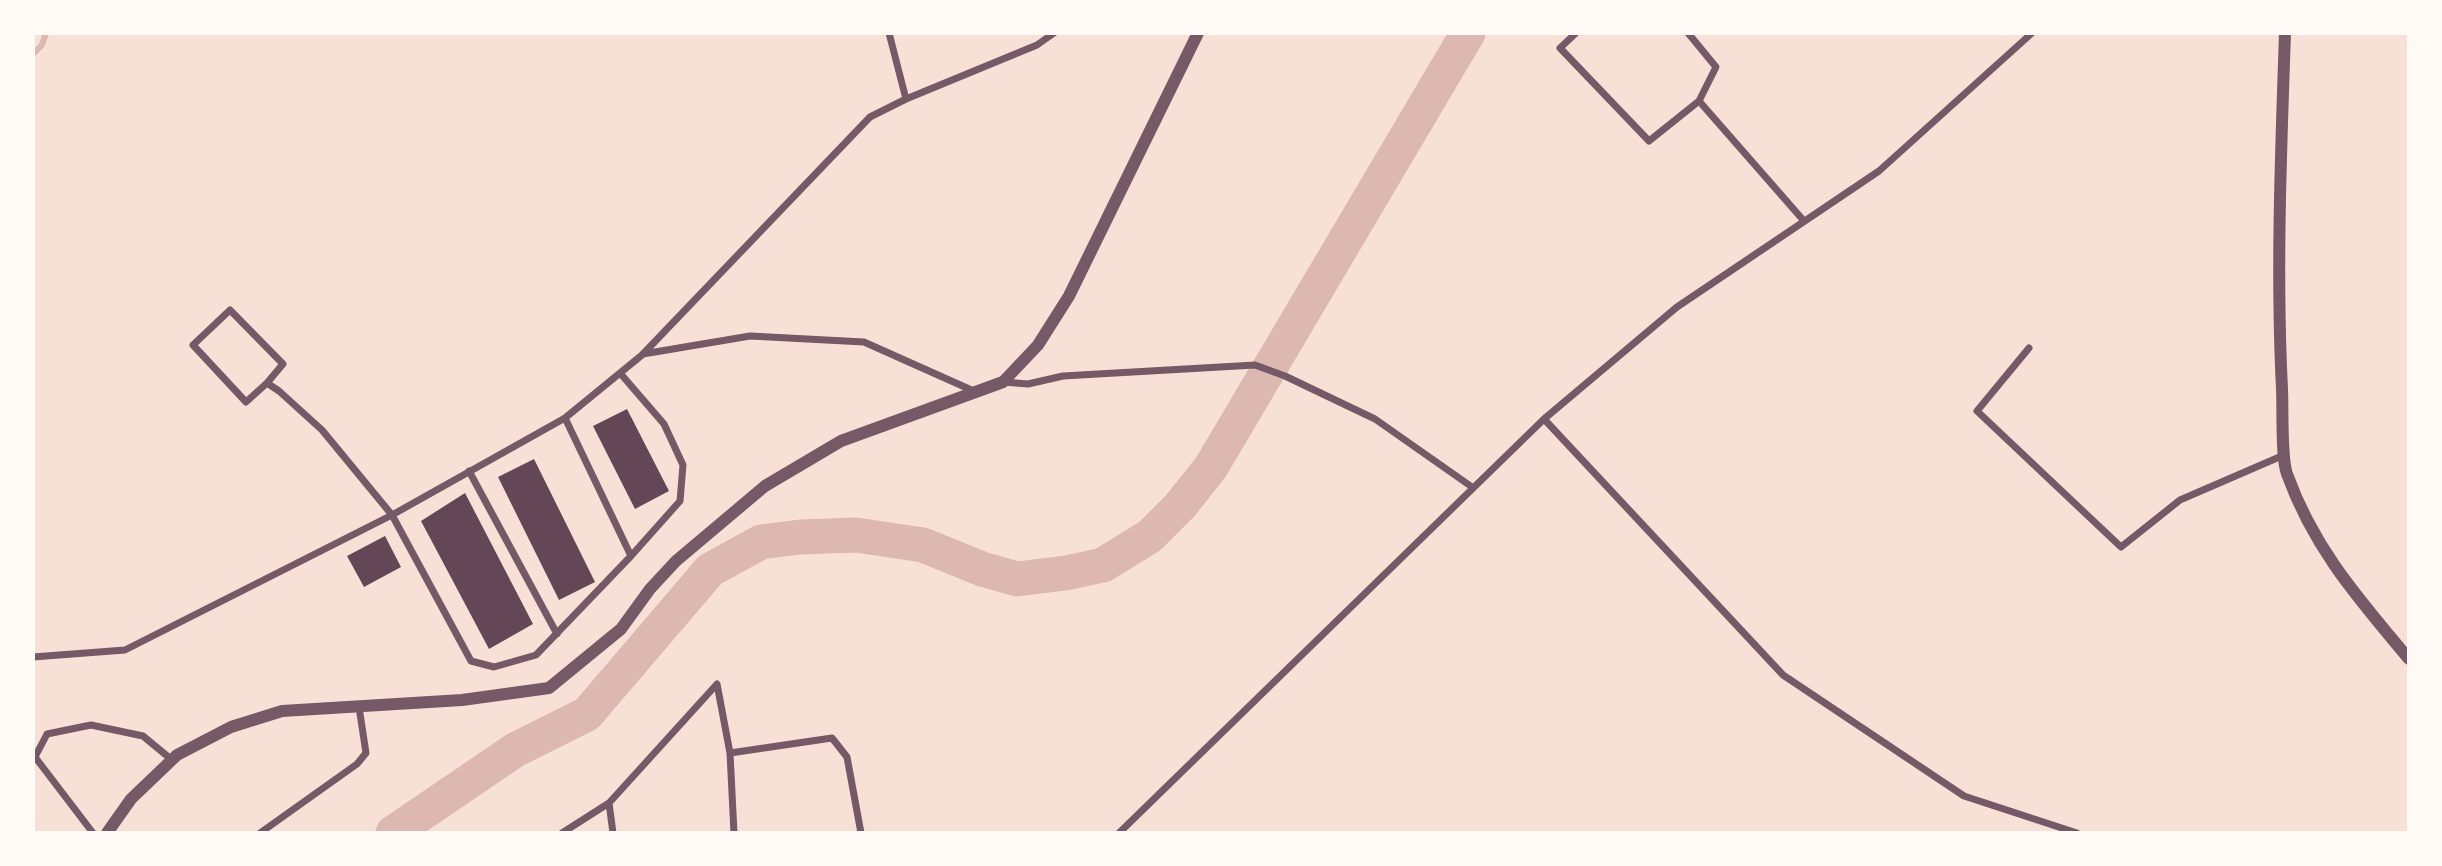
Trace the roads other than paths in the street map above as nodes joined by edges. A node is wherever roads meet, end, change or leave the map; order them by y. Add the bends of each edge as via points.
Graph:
1 (889, 33) edge
2 (1054, 33) edge
3 (1198, 33) edge
4 (1576, 33) edge
5 (1688, 33) edge
6 (2032, 33) edge
7 (2286, 33) edge
8 (906, 99) junction
9 (1699, 100) junction
10 (1804, 221) junction
11 (2029, 348) dead end
12 (642, 355) junction
13 (620, 373) junction
14 (1003, 382) junction
15 (267, 383) junction
16 (976, 392) junction
17 (565, 418) junction
18 (1544, 419) junction
19 (2285, 455) junction
20 (469, 471) junction
21 (1472, 487) junction
22 (392, 515) junction
23 (631, 556) junction
24 (558, 634) junction
25 (33, 657) edge
26 (2409, 659) edge
27 (359, 707) junction
28 (730, 753) junction
29 (172, 760) junction
30 (609, 803) junction
31 (93, 833) edge
32 (107, 833) edge
33 (260, 833) edge
34 (562, 833) edge
35 (613, 833) edge
36 (733, 833) edge
37 (861, 833) edge
38 (1119, 833) edge
39 (2077, 833) edge

1 - 8 street
2 - 8 street via 1037,45
3 - 14 street via 1069,296 1038,345
4 - 9 street via 1560,48 1649,141
5 - 9 street via 1716,67
6 - 10 street via 1879,171
7 - 19 street via 2279,245
8 - 12 street via 870,117
9 - 10 street
10 - 18 street via 1677,307
11 - 19 street via 1977,411 2121,547 2180,500
12 - 13 street
12 - 16 street via 750,336 864,342
13 - 17 street
13 - 23 street via 664,424 683,466 680,501
14 - 16 street
14 - 21 street via 1028,384 1063,376 1255,365 1375,419
15 - 15 street via 246,402 192,345 230,310 283,364
15 - 22 street via 323,430
16 - 27 street via 841,441 765,486 676,561 621,629 548,688
17 - 20 street
17 - 23 street
18 - 21 street
18 - 39 street via 1783,675 1964,796
19 - 26 street via 2285,471 2332,564
20 - 22 street
20 - 24 street
21 - 38 street
22 - 24 street via 471,661 494,667 536,655
22 - 25 street via 125,650
23 - 24 street
27 - 29 street via 282,711 231,727
27 - 33 street via 366,753
28 - 30 street via 717,684
28 - 36 street
28 - 37 street via 832,738 847,757
29 - 31 street via 143,736 91,725 47,734 35,757
29 - 32 street via 131,799
30 - 34 street
30 - 35 street

